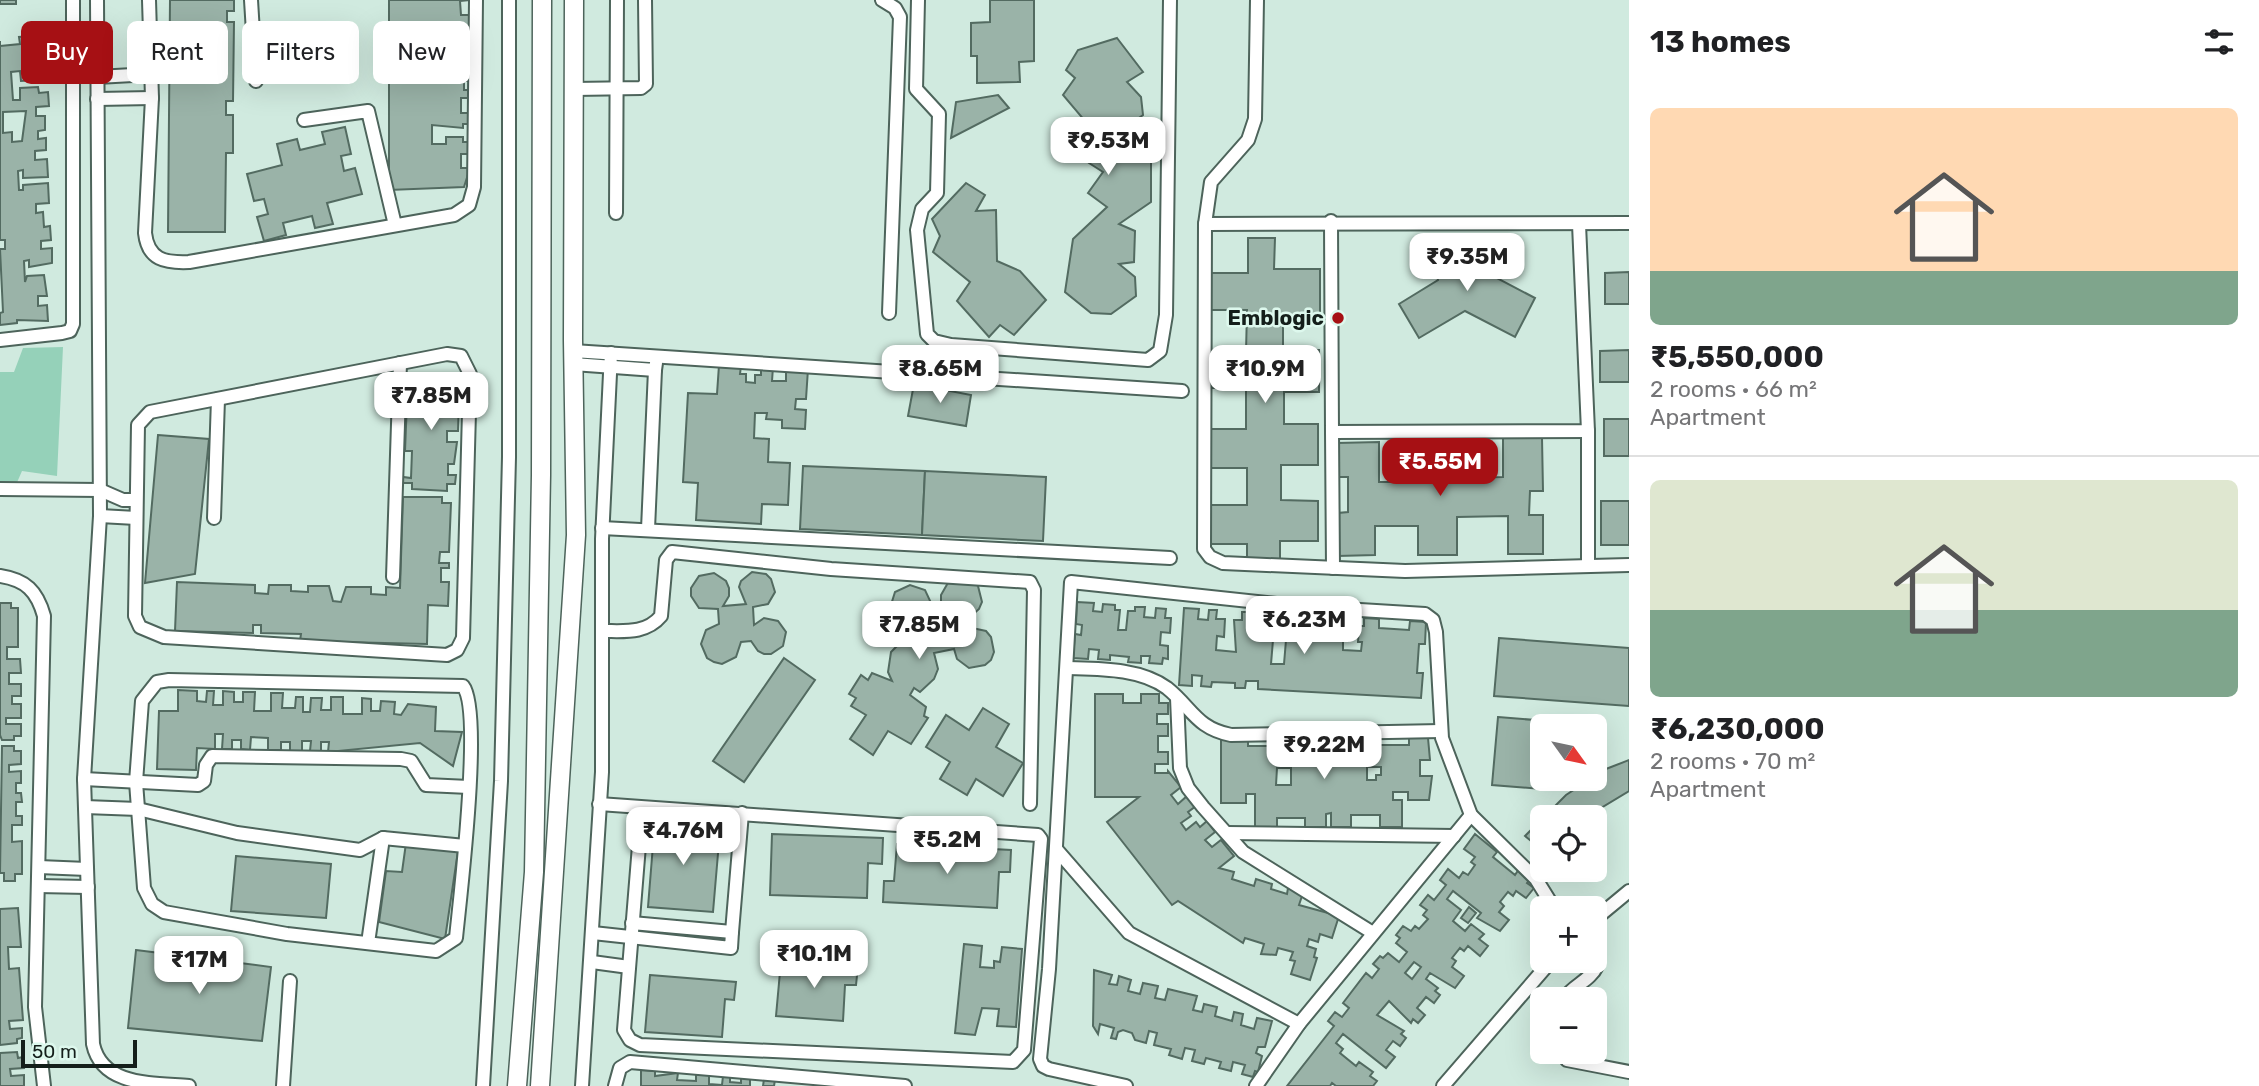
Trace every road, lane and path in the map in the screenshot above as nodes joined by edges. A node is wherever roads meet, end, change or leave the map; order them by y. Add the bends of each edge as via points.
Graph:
1 (73, 0) edge
2 (97, 0) edge
3 (149, 0) edge
4 (251, 0) edge
5 (475, 0) edge
6 (509, 0) edge
7 (541, 0) edge
8 (574, 0) edge
9 (617, 0) edge
10 (645, 0) edge
11 (882, 0) edge
12 (918, 0) edge
13 (1170, 0) edge
14 (1257, 0) edge
15 (97, 21) edge
16 (150, 21) edge
17 (252, 21) edge
18 (97, 84) edge
19 (151, 84) edge
20 (616, 88) junction
21 (574, 89) junction
22 (152, 98) junction
23 (97, 105) junction
24 (72, 111) junction
25 (304, 120) dead end
26 (97, 127) junction
27 (74, 129) junction
28 (616, 214) dead end
29 (1331, 221) junction
30 (1629, 223) edge
31 (1205, 224) junction
32 (395, 225) junction
33 (1579, 225) junction
34 (889, 313) dead end
35 (0, 340) edge
36 (611, 353) junction
37 (656, 355) junction
38 (573, 357) junction
39 (400, 363) junction
40 (610, 367) junction
41 (655, 370) junction
42 (1182, 391) dead end
43 (218, 399) junction
44 (1588, 430) junction
45 (1332, 432) junction
46 (0, 489) edge
47 (100, 490) junction
48 (136, 500) junction
49 (100, 516) junction
50 (136, 518) junction
51 (214, 518) dead end
52 (602, 528) junction
53 (648, 528) junction
54 (1170, 558) dead end
55 (1629, 565) edge
56 (1588, 566) junction
57 (1334, 568) junction
58 (0, 576) edge
59 (393, 577) dead end
60 (604, 631) junction
61 (1067, 668) junction
62 (1177, 698) junction
63 (1441, 731) junction
64 (84, 779) junction
65 (136, 782) junction
66 (469, 787) junction
67 (599, 804) junction
68 (1030, 804) dead end
69 (85, 807) junction
70 (138, 809) junction
71 (742, 813) junction
72 (1471, 815) junction
73 (641, 821) dead end
74 (1227, 833) junction
75 (1454, 836) junction
76 (383, 838) junction
77 (465, 846) junction
78 (1056, 849) junction
79 (39, 867) junction
80 (87, 869) junction
81 (38, 886) junction
82 (88, 887) junction
83 (1629, 891) edge
84 (1547, 896) edge
85 (1607, 909) edge
86 (632, 923) junction
87 (732, 932) junction
88 (593, 933) junction
89 (1373, 933) junction
90 (631, 937) junction
91 (368, 943) junction
92 (592, 962) junction
93 (629, 967) junction
94 (1541, 973) edge
95 (1595, 973) edge
96 (290, 981) dead end
97 (1576, 987) edge
98 (1300, 1024) junction
99 (1588, 1064) edge
100 (1629, 1072) edge
101 (108, 1080) edge
102 (44, 1086) edge
103 (190, 1086) edge
104 (283, 1086) edge
105 (483, 1086) edge
106 (517, 1086) edge
107 (540, 1086) edge
108 (582, 1086) edge
109 (615, 1086) edge
110 (905, 1086) edge
111 (1126, 1086) edge
112 (1256, 1086) edge
113 (1443, 1086) edge

1 - 24 street
2 - 15 street
3 - 16 street
4 - 17 street
5 - 32 street via 474,187 469,205 454,215
6 - 105 street via 509,471 501,781
7 - 106 street via 541,475 534,858
8 - 21 street
9 - 20 street
10 - 20 street via 646,84
11 - 34 street via 900,17
12 - 13 street via 916,89 939,114 937,193 922,209 917,230 927,334 951,345 1148,360 1160,351 1166,315
14 - 31 street via 1255,119 1248,140 1211,182
18 - 23 street
19 - 22 street
20 - 21 street
20 - 28 street
21 - 38 street
22 - 23 street
22 - 32 street via 145,233 146,246 156,258 168,263 189,262
23 - 24 street
23 - 26 street
24 - 27 street
25 - 32 street via 368,111
26 - 27 street
26 - 47 street
27 - 35 street via 73,324 70,331 62,333
29 - 31 street
29 - 33 street
29 - 45 street
30 - 33 street
31 - 57 street via 1204,549 1223,564
33 - 44 street
36 - 37 street
36 - 38 street
36 - 40 street
37 - 41 street
37 - 42 street
38 - 40 street
38 - 107 street via 576,535
39 - 43 street
39 - 50 street via 447,354 461,356 470,374 463,638 447,655 149,633 135,616
39 - 59 street
40 - 41 street
40 - 52 street
41 - 53 street
43 - 48 street via 142,417
43 - 51 street
44 - 45 street
44 - 56 street
45 - 57 street
46 - 47 street
47 - 48 street
47 - 49 street
48 - 50 street
49 - 50 street
49 - 64 street
52 - 53 street
52 - 60 street
53 - 54 street
55 - 56 street
56 - 57 street via 1405,571
58 - 79 street via 29,584 44,616
60 - 67 street
60 - 68 street via 635,631 657,621 666,560 672,552 831,569 1030,582 1034,590
61 - 62 street via 1142,676
61 - 63 street via 1072,582 1295,606 1411,611 1433,620
61 - 78 street
62 - 63 street via 1203,727 1231,735
62 - 74 street via 1180,768 1188,788
63 - 72 street
64 - 65 street
64 - 69 street
65 - 66 street via 198,785 204,781 212,756 401,759 411,761 426,785
65 - 66 street via 142,701 157,682 169,680 463,686 470,703
65 - 70 street
66 - 77 street
67 - 71 street
67 - 88 street
69 - 70 street
69 - 80 street
70 - 76 street via 237,833 360,850
70 - 91 street via 144,888 152,904 164,912
71 - 87 street
71 - 93 street via 1038,835 1035,936 1020,1058 1013,1062 640,1045 624,1030
72 - 75 street
72 - 84 street via 1536,879
73 - 86 street
74 - 75 street
74 - 89 street via 1243,852
75 - 89 street
76 - 77 street
76 - 91 street
77 - 91 street via 456,938 436,951
78 - 98 street via 1129,933
78 - 111 street via 1040,1059 1049,1069
79 - 80 street
79 - 81 street
80 - 82 street
81 - 82 street
81 - 102 street via 35,1007
82 - 101 street via 93,1044
83 - 85 street
86 - 87 street
86 - 90 street
87 - 90 street via 731,948
88 - 90 street
88 - 92 street
89 - 98 street
90 - 93 street
92 - 93 street
92 - 108 street
94 - 113 street
95 - 97 street
96 - 104 street
98 - 112 street
99 - 100 street
101 - 103 street
109 - 110 street via 620,1068 630,1062

